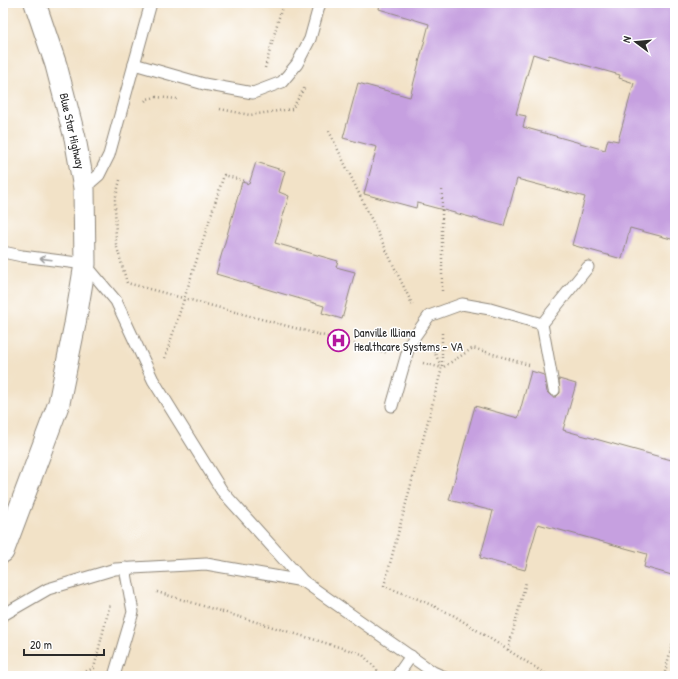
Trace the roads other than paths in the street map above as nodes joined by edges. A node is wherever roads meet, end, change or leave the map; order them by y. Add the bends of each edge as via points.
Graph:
1 (35, 3) edge
2 (151, 3) edge
3 (320, 3) edge
4 (134, 64) junction
5 (84, 188) junction
6 (3, 252) edge
7 (85, 264) junction
8 (588, 267) dead end
9 (542, 324) junction
10 (554, 390) dead end
11 (392, 406) dead end
12 (3, 552) edge
13 (125, 568) junction
14 (303, 581) junction
15 (3, 615) edge
16 (411, 656) junction
17 (114, 676) edge
18 (397, 676) edge
19 (442, 676) edge

1 - 5 street, Blue Star Highway via 56,65 73,130
2 - 4 lane
3 - 4 lane via 310,39 297,64 282,82 258,92 204,84
4 - 5 lane via 109,156 99,175
5 - 7 street, Blue Star Highway
7 -> 6 lane
7 - 12 street, Blue Star Highway via 60,403
7 - 14 lane via 116,301 153,380 222,491
8 - 9 lane
9 - 10 lane
9 - 11 lane via 462,304 429,316 410,343
13 - 14 lane via 206,564
13 - 15 lane via 48,589
13 - 17 lane via 133,612
14 - 16 lane
16 - 18 lane
16 - 19 lane

